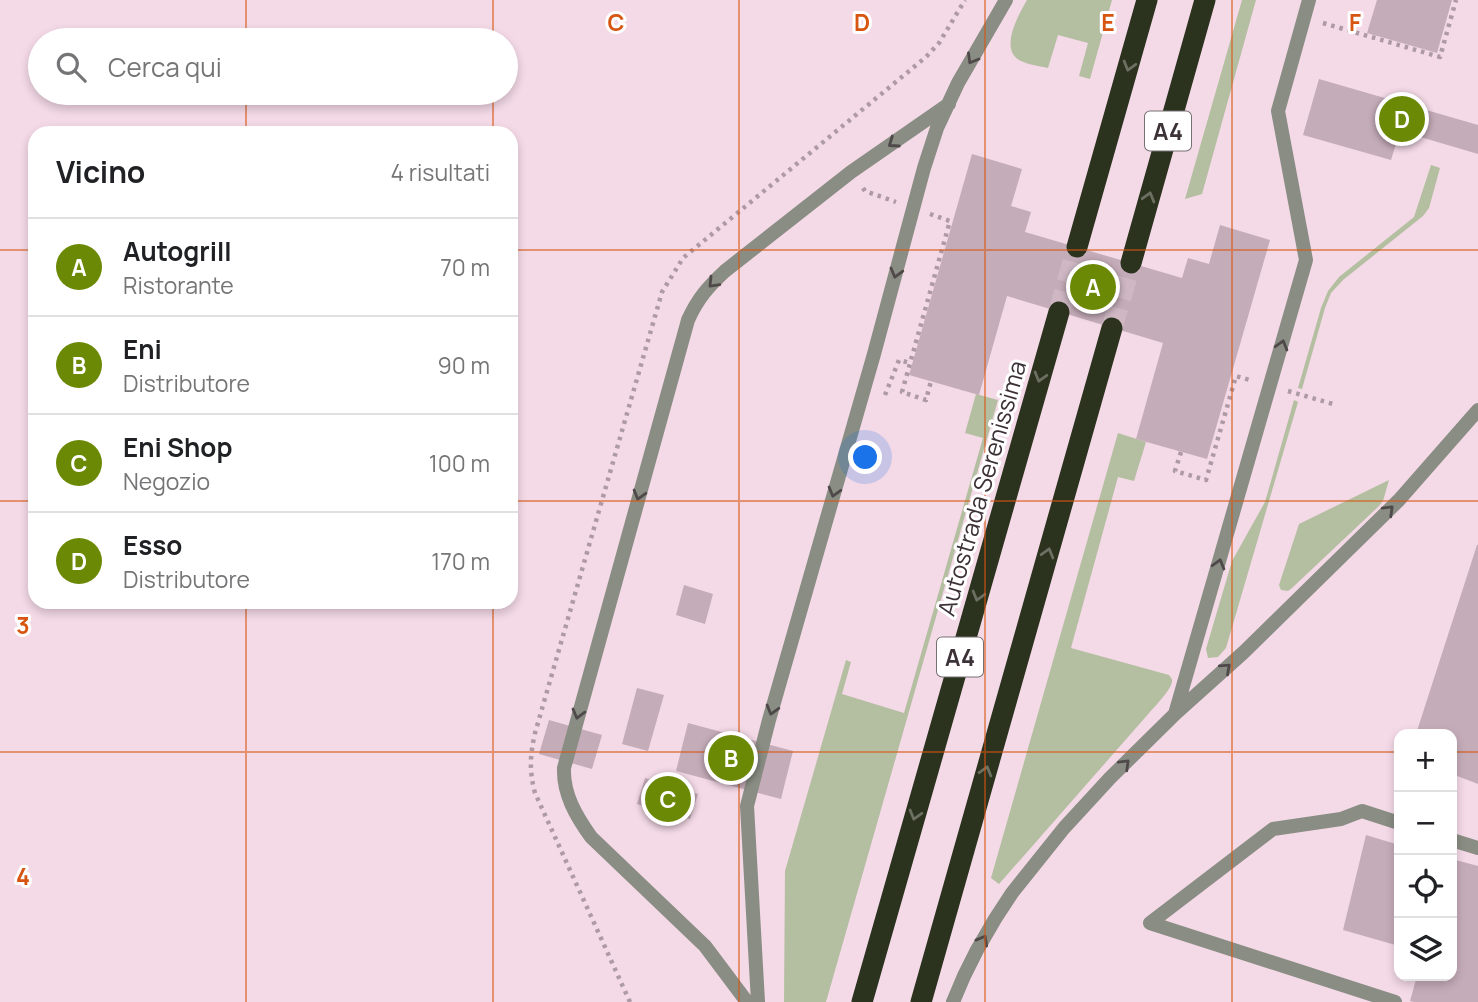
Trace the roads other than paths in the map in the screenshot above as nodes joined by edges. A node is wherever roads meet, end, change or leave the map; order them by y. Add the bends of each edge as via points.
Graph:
1 (1006, 0) edge
2 (1147, 0) edge
3 (1206, 0) edge
4 (1309, 0) edge
5 (948, 104) junction
6 (1077, 247) tunnel mouth
7 (1131, 263) tunnel mouth
8 (1059, 312) tunnel mouth
9 (1112, 328) tunnel mouth
10 (1478, 410) edge
11 (1175, 714) junction
12 (1394, 821) edge
13 (1457, 842) edge
14 (1478, 848) edge
15 (747, 1002) edge
16 (758, 1002) edge
17 (862, 1002) edge
18 (920, 1002) edge
19 (953, 1002) edge
20 (1395, 1002) edge

1 -> 5 lane
2 -> 6 highway, A4
7 -> 3 highway, A4
11 -> 4 lane via 1306,260 1278,111
5 -> 15 lane via 851,172 725,271 696,303 564,768 568,798 579,821 705,946
5 -> 16 lane via 924,168 747,806
8 -> 17 highway, Autostrada Serenissima / A4
18 -> 9 highway, A4
11 -> 10 lane via 1399,500
19 -> 11 lane via 977,950 1012,893 1064,828
12 - 20 lane via 1362,811 1341,819 1273,829 1150,923
13 - 14 lane

